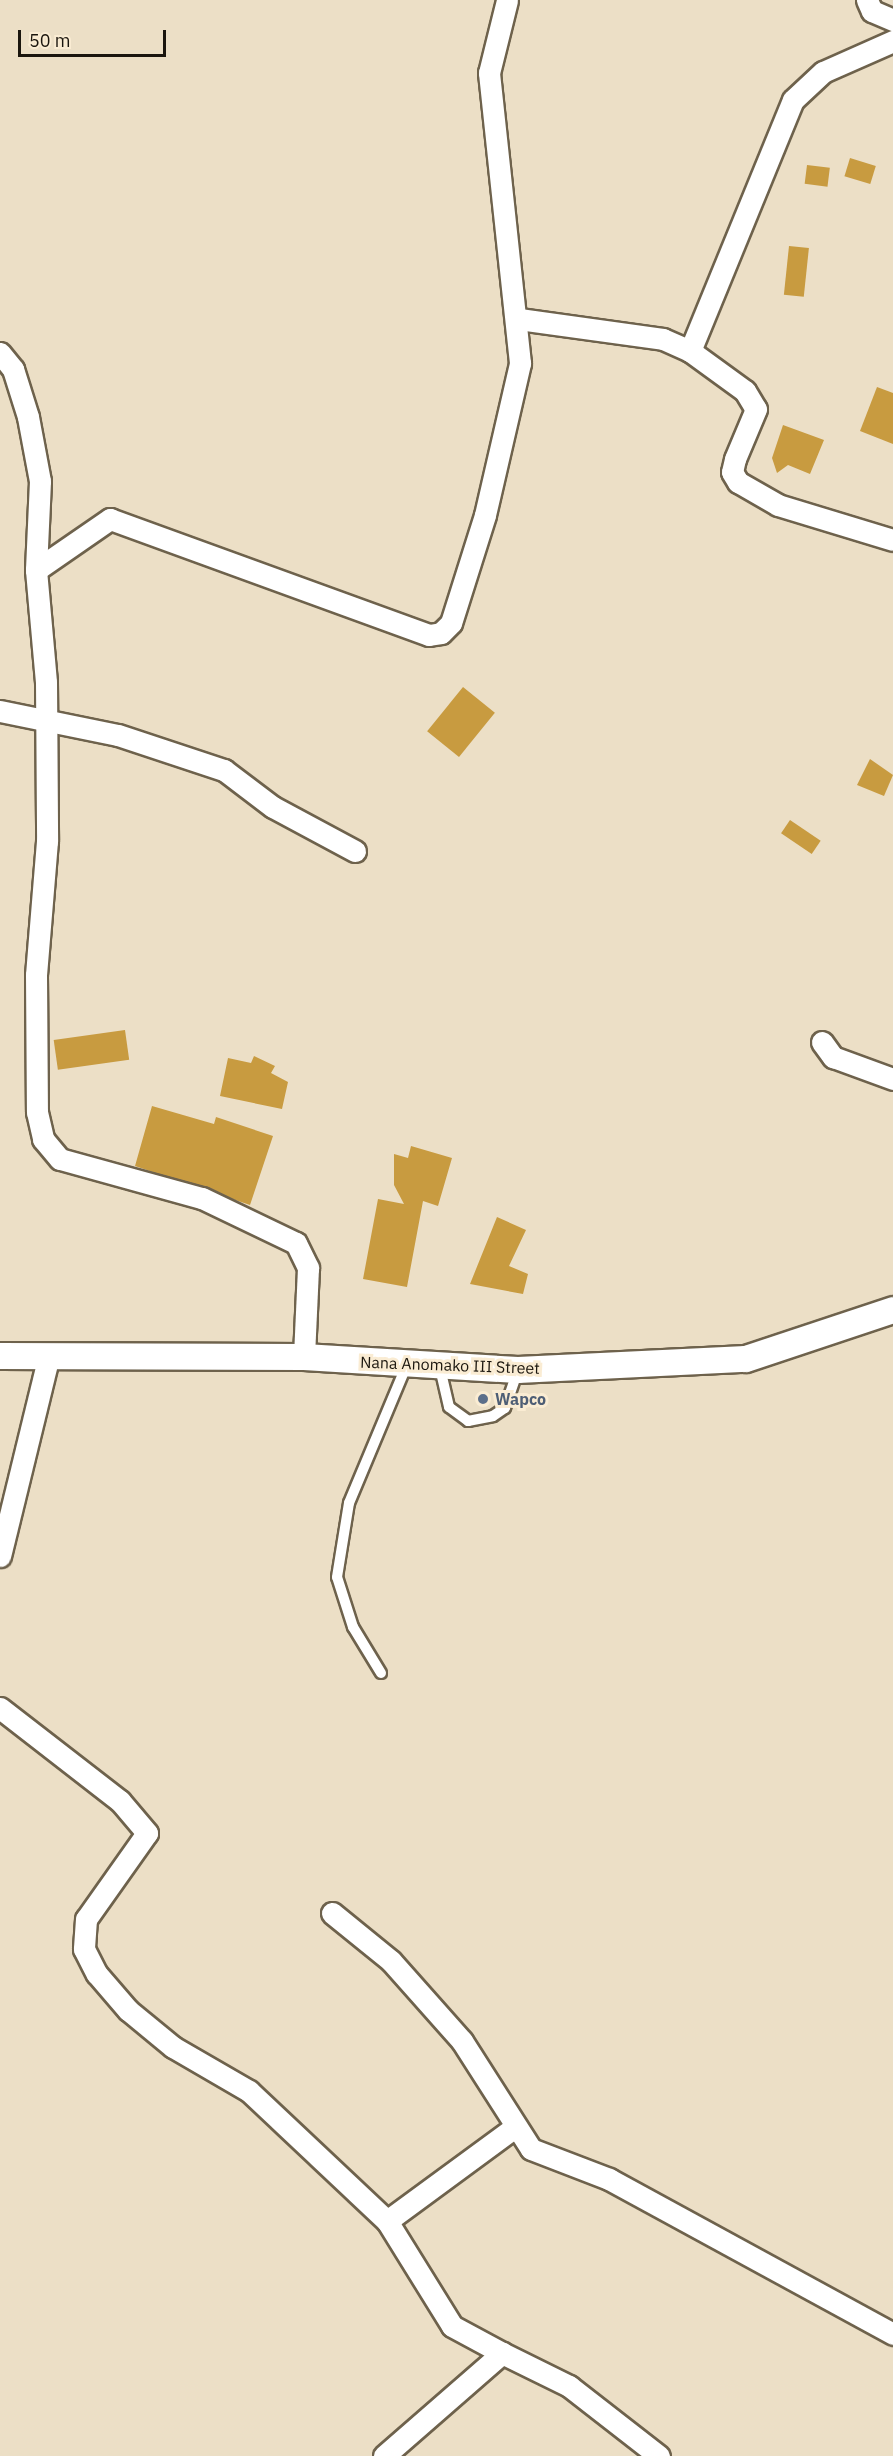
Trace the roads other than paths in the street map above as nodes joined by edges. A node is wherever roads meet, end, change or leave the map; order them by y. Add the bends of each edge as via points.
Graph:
1 (507, 0) edge
2 (867, 0) edge
3 (893, 20) edge
4 (893, 41) edge
5 (519, 319) junction
6 (690, 351) junction
7 (0, 353) edge
8 (893, 540) edge
9 (36, 570) junction
10 (0, 711) edge
11 (46, 722) junction
12 (355, 851) dead end
13 (822, 1042) dead end
14 (893, 1079) edge
15 (893, 1310) edge
16 (49, 1355) junction
17 (0, 1356) edge
18 (304, 1357) junction
19 (406, 1366) junction
20 (440, 1368) junction
21 (518, 1370) junction
22 (0, 1556) edge
23 (381, 1673) dead end
24 (0, 1708) edge
25 (332, 1913) dead end
26 (515, 2127) junction
27 (387, 2221) junction
28 (893, 2334) edge
29 (502, 2353) junction
30 (384, 2456) edge
31 (659, 2456) edge

1 - 5 street via 489,73
2 - 3 street via 872,11
4 - 6 street via 822,72 793,100
5 - 6 street via 663,339
5 - 9 street via 520,363 505,434 451,623 441,633 429,635 110,519
6 - 8 street via 745,391 756,409 735,459 732,472 738,482 778,505
7 - 9 street via 13,369 28,417 39,481
9 - 11 street
10 - 11 street
11 - 12 street via 118,735 224,770 273,807
11 - 18 street via 47,841 36,975 37,1112 43,1139 60,1159 202,1198 296,1243 308,1268
13 - 14 street via 833,1057
15 - 21 street, Nana Anomako III Street via 746,1359
16 - 17 street, Nana Anomako III Street
16 - 18 street, Nana Anomako III Street
16 - 22 street
18 - 19 street, Nana Anomako III Street
19 - 20 street, Nana Anomako III Street
19 - 23 lane via 349,1503 337,1577 353,1628
20 - 21 street, Nana Anomako III Street
20 - 21 lane via 449,1407 468,1421 493,1416 505,1407
24 - 27 street via 120,1801 147,1833 86,1919 84,1949 97,1974 128,2010 174,2047 249,2091
25 - 26 street via 391,1961 462,2041 503,2099
26 - 27 street
26 - 28 street via 531,2150 609,2179
27 - 29 street via 452,2326
29 - 30 street
29 - 31 street via 569,2386

